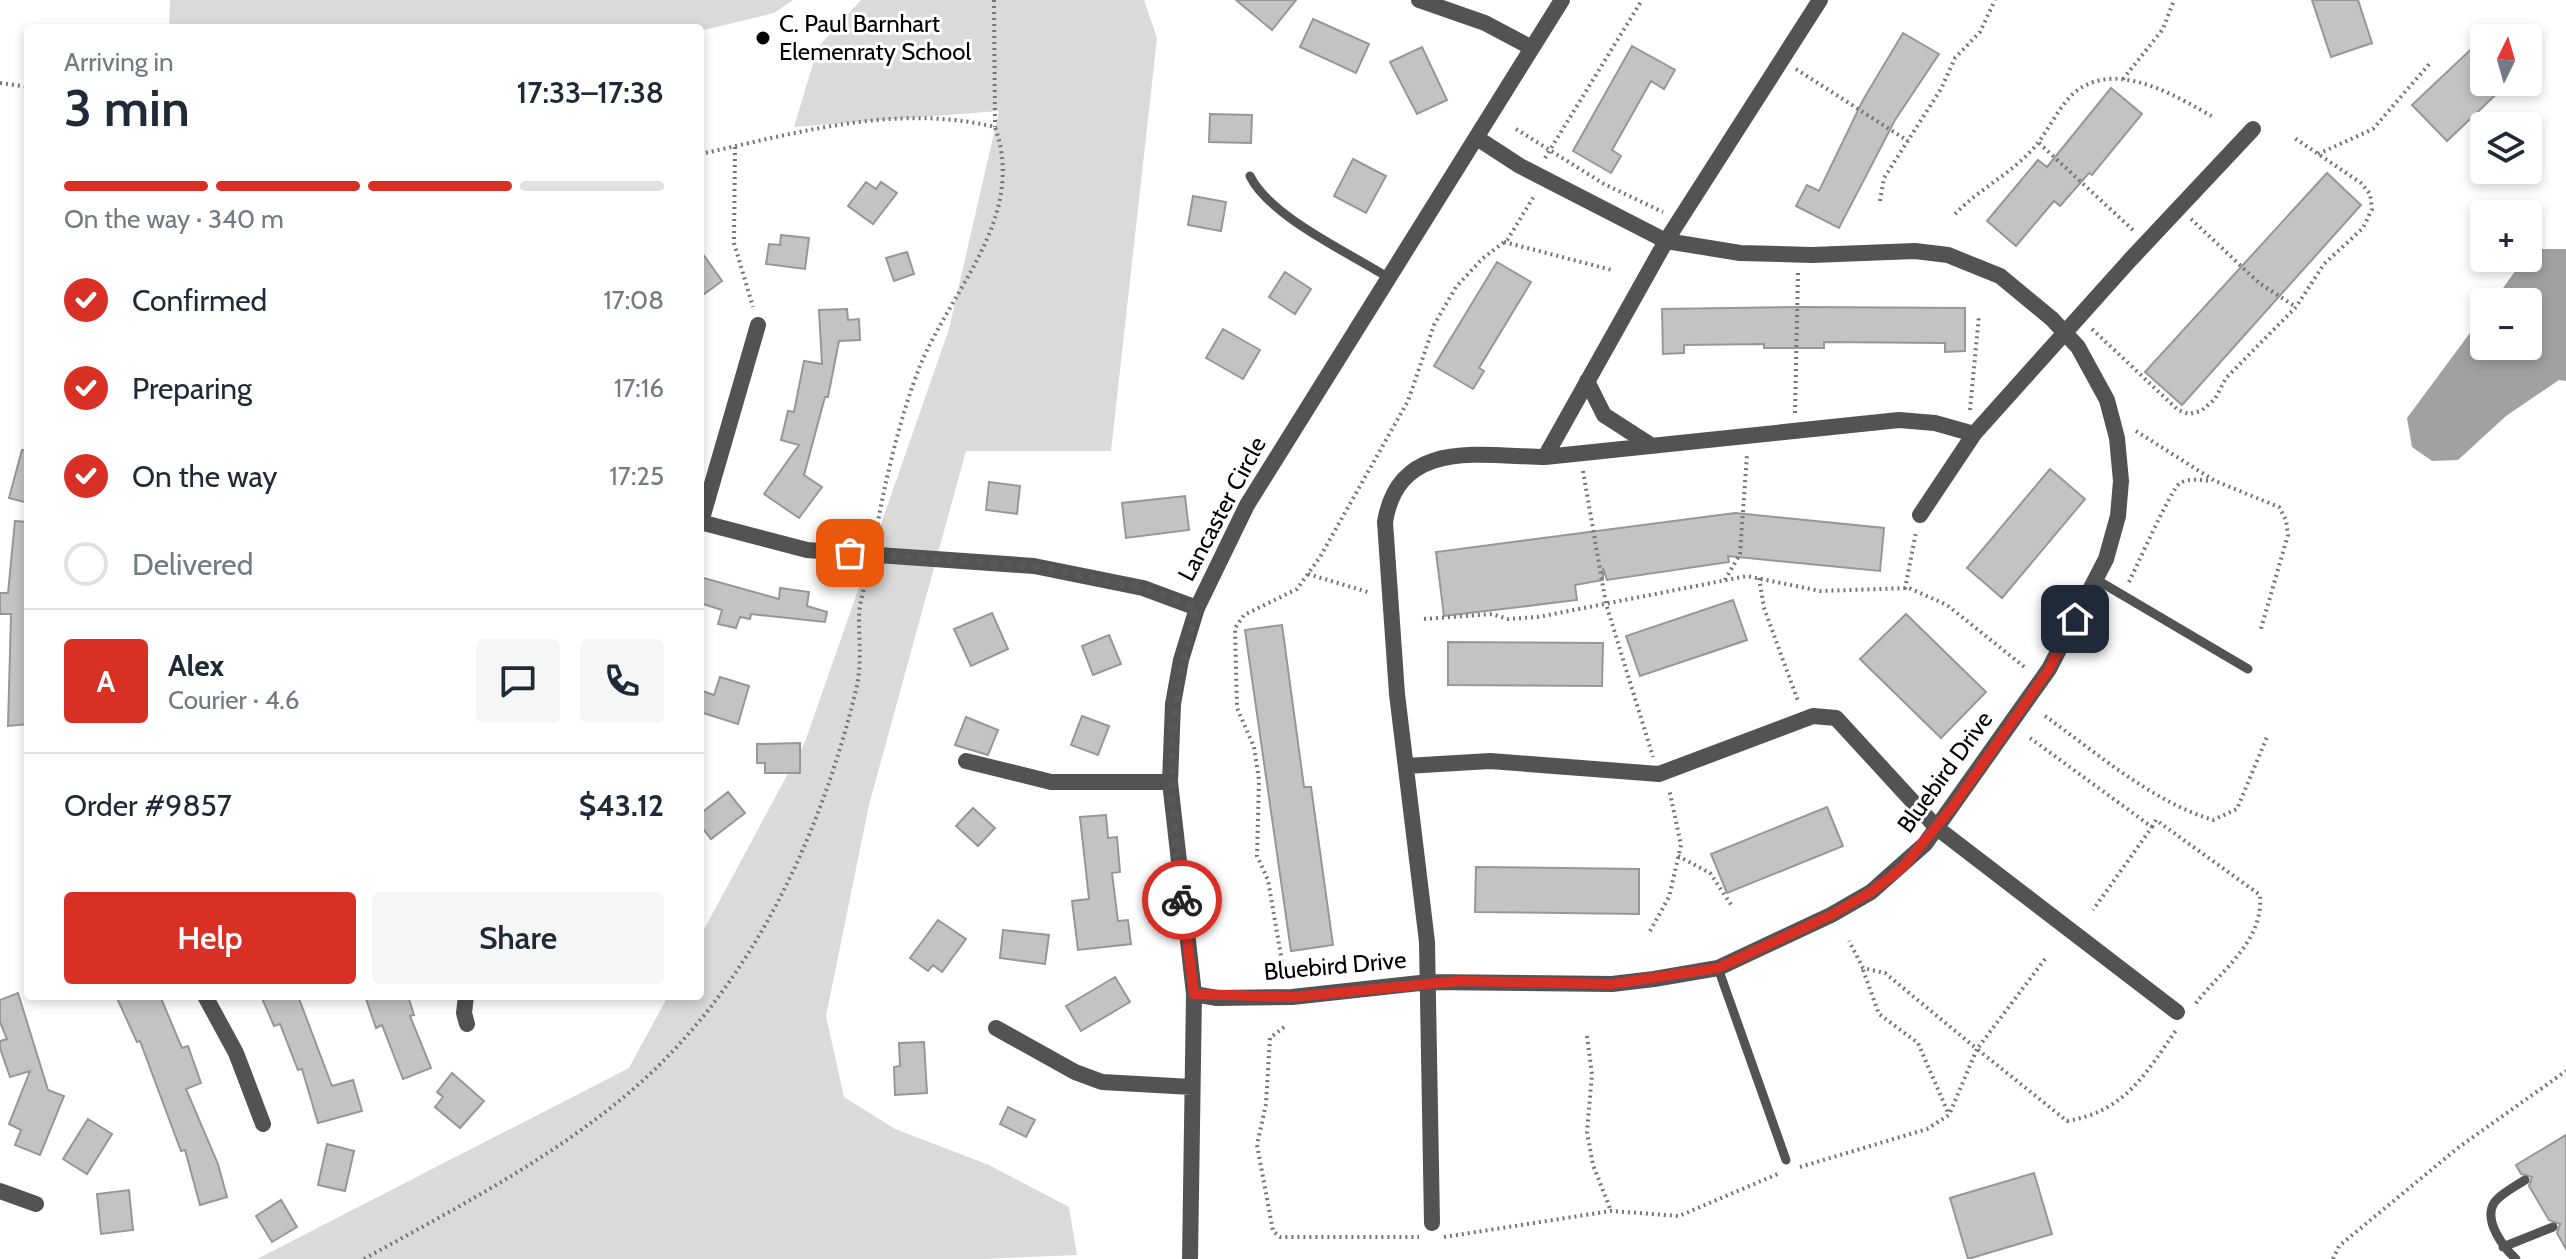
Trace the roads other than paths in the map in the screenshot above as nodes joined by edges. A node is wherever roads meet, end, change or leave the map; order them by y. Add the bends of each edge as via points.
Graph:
1 (1419, 0) edge
2 (1562, 0) edge
3 (1820, 0) edge
4 (1532, 48) junction
5 (2253, 129) dead end
6 (1477, 138) junction
7 (1250, 176) dead end
8 (1666, 241) junction
9 (1389, 278) junction
10 (758, 325) road end
11 (2065, 332) junction
12 (1587, 381) junction
13 (1971, 433) junction
14 (1649, 444) junction
15 (1545, 457) junction
16 (704, 512) edge
17 (1920, 515) road end
18 (704, 523) edge
19 (2097, 580) junction
20 (1197, 608) junction
21 (2248, 669) dead end
22 (966, 761) dead end
23 (1406, 766) junction
24 (1170, 782) junction
25 (1937, 828) junction
26 (1718, 968) junction
27 (1429, 982) junction
28 (1194, 994) junction
29 (207, 1000) edge
30 (466, 1000) edge
31 (2177, 1012) dead end
32 (467, 1024) dead end
33 (996, 1028) dead end
34 (1192, 1087) junction
35 (263, 1124) dead end
36 (1786, 1160) dead end
37 (2525, 1180) dead end
38 (0, 1191) edge
39 (36, 1204) dead end
40 (2553, 1227) dead end
41 (1431, 1233) road end
42 (2503, 1247) junction
43 (1190, 1259) edge
44 (2516, 1259) edge

1 - 4 street via 1485,23
2 - 4 street, Lancaster Circle
3 - 8 street
4 - 6 street, Lancaster Circle
5 - 11 street
6 - 8 street, Bluebird Drive via 1529,171
6 - 9 street, Lancaster Circle
7 - 9 lane via 1257,191 1290,216
8 - 11 street, Bluebird Drive via 1740,253 1948,255 2000,276
8 - 12 street
9 - 20 street, Lancaster Circle via 1247,505
10 - 16 street
11 - 13 street
11 - 19 street, Bluebird Drive via 2092,371 2111,416 2121,481 2118,516
12 - 14 street via 1604,415
12 - 15 street
13 - 14 street via 1899,420
13 - 17 street
14 - 15 street
15 - 23 street via 1451,456 1412,469 1388,501 1390,598
18 - 20 street via 807,550 1034,566 1143,588
19 - 21 lane
19 - 25 street, Bluebird Drive via 2041,680
20 - 24 street, Lancaster Circle via 1173,704
22 - 24 street via 1051,782
23 - 25 street via 1490,761 1659,774 1813,716 1836,718
23 - 27 street
24 - 28 street, Lancaster Circle
25 - 26 street, Bluebird Drive via 1903,867 1871,892
25 - 31 street
26 - 27 street, Bluebird Drive via 1612,984
26 - 36 lane
27 - 28 street, Bluebird Drive via 1288,997
27 - 41 street
28 - 34 street, Lancaster Circle
29 - 35 street via 236,1053
30 - 32 street
33 - 34 street via 1102,1082
34 - 43 street, Lancaster Circle
37 - 42 lane via 2494,1203 2491,1217
38 - 39 street
40 - 42 lane
42 - 44 lane

